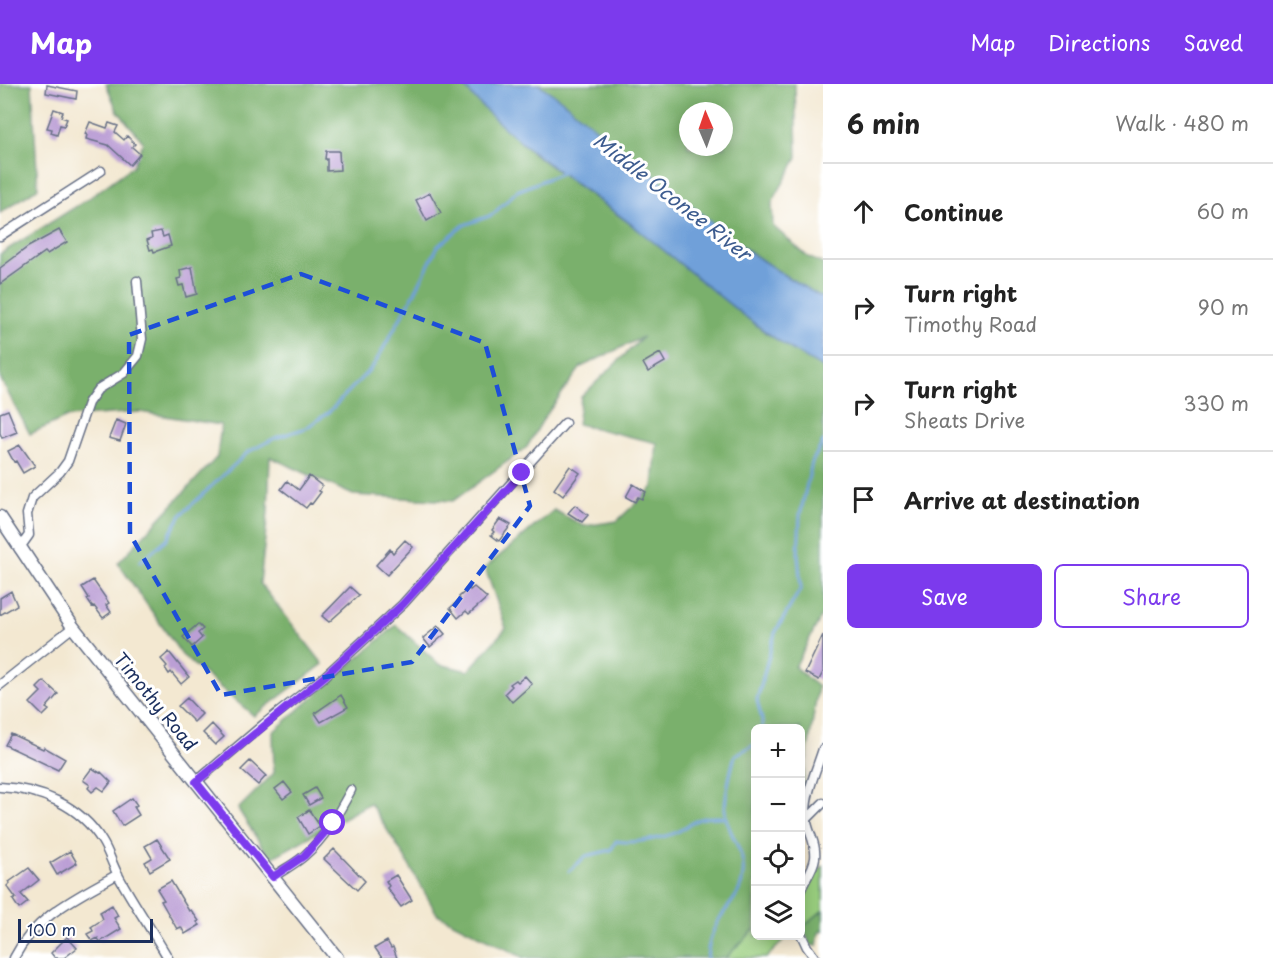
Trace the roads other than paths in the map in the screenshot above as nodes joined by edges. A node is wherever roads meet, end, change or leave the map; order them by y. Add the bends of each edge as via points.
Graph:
1 (101, 171) dead end
2 (0, 236) edge
3 (137, 281) dead end
4 (565, 423) dead end
5 (1, 520) edge
6 (19, 549) junction
7 (73, 627) junction
8 (0, 685) edge
9 (823, 749) edge
10 (196, 782) junction
11 (0, 787) edge
12 (351, 790) dead end
13 (823, 803) edge
14 (806, 820) junction
15 (118, 874) junction
16 (273, 877) junction
17 (804, 886) edge
18 (804, 940) edge
19 (14, 958) edge
20 (168, 958) edge
21 (337, 958) edge
22 (815, 958) edge

1 - 2 street
3 - 6 street via 141,339 138,356 124,373 91,397 68,461 32,498 27,514 29,535
4 - 10 street via 403,604 325,676
5 - 6 main road, Timothy Road
6 - 7 main road, Timothy Road
7 - 8 street
7 - 10 main road, Timothy Road
9 - 14 street via 807,801
10 - 16 main road, Timothy Road
11 - 15 street via 39,792 74,812 102,841
12 - 16 street via 316,844
13 - 14 street
14 - 17 street via 815,855
15 - 19 street via 44,919
15 - 20 street
16 - 21 main road, Timothy Road
18 - 22 street

